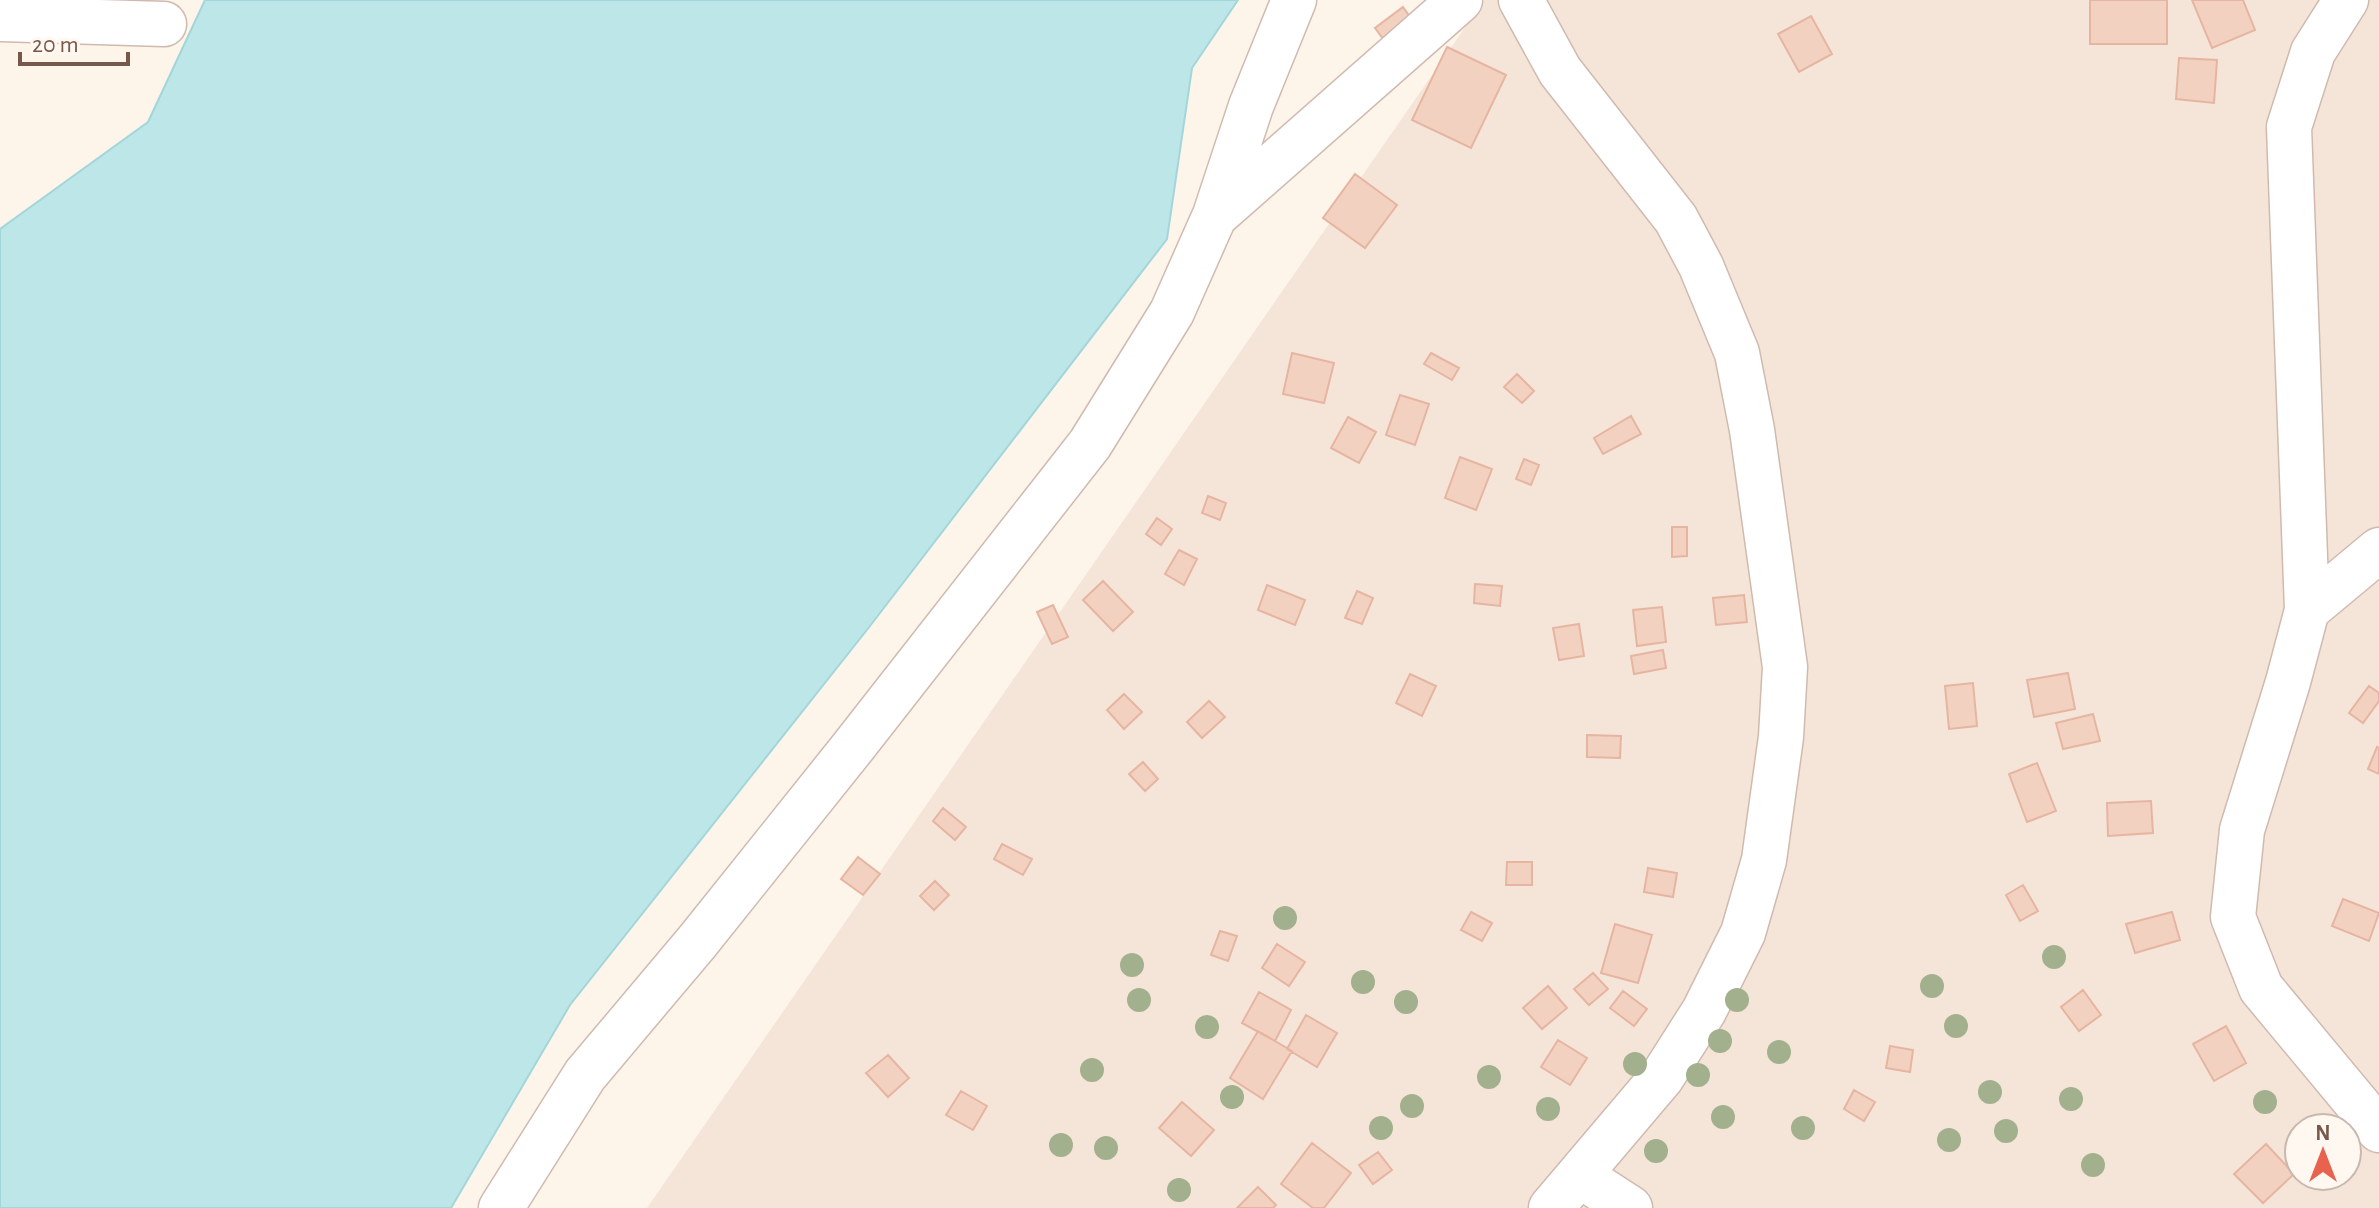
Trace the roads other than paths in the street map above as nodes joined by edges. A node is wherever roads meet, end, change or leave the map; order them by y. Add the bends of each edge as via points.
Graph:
1 (1294, 0) edge
2 (1460, 0) edge
3 (1521, 0) edge
4 (2346, 0) edge
5 (0, 19) edge
6 (164, 24) dead end
7 (1215, 215) junction
8 (2379, 550) edge
9 (2307, 610) junction
10 (2379, 1130) edge
11 (1579, 1175) junction
12 (501, 1208) edge
13 (1551, 1208) edge
14 (1630, 1208) edge

1 - 7 street
2 - 7 street
3 - 11 street via 1560,71 1676,219 1737,353 1785,667 1764,860 1743,933 1704,1011 1662,1077
4 - 9 street via 2313,52 2289,127
5 - 6 street
7 - 12 street via 1172,312 1090,444 814,796 585,1075
8 - 9 street
9 - 10 street via 2242,830 2233,917 2261,988
11 - 13 street
11 - 14 street

